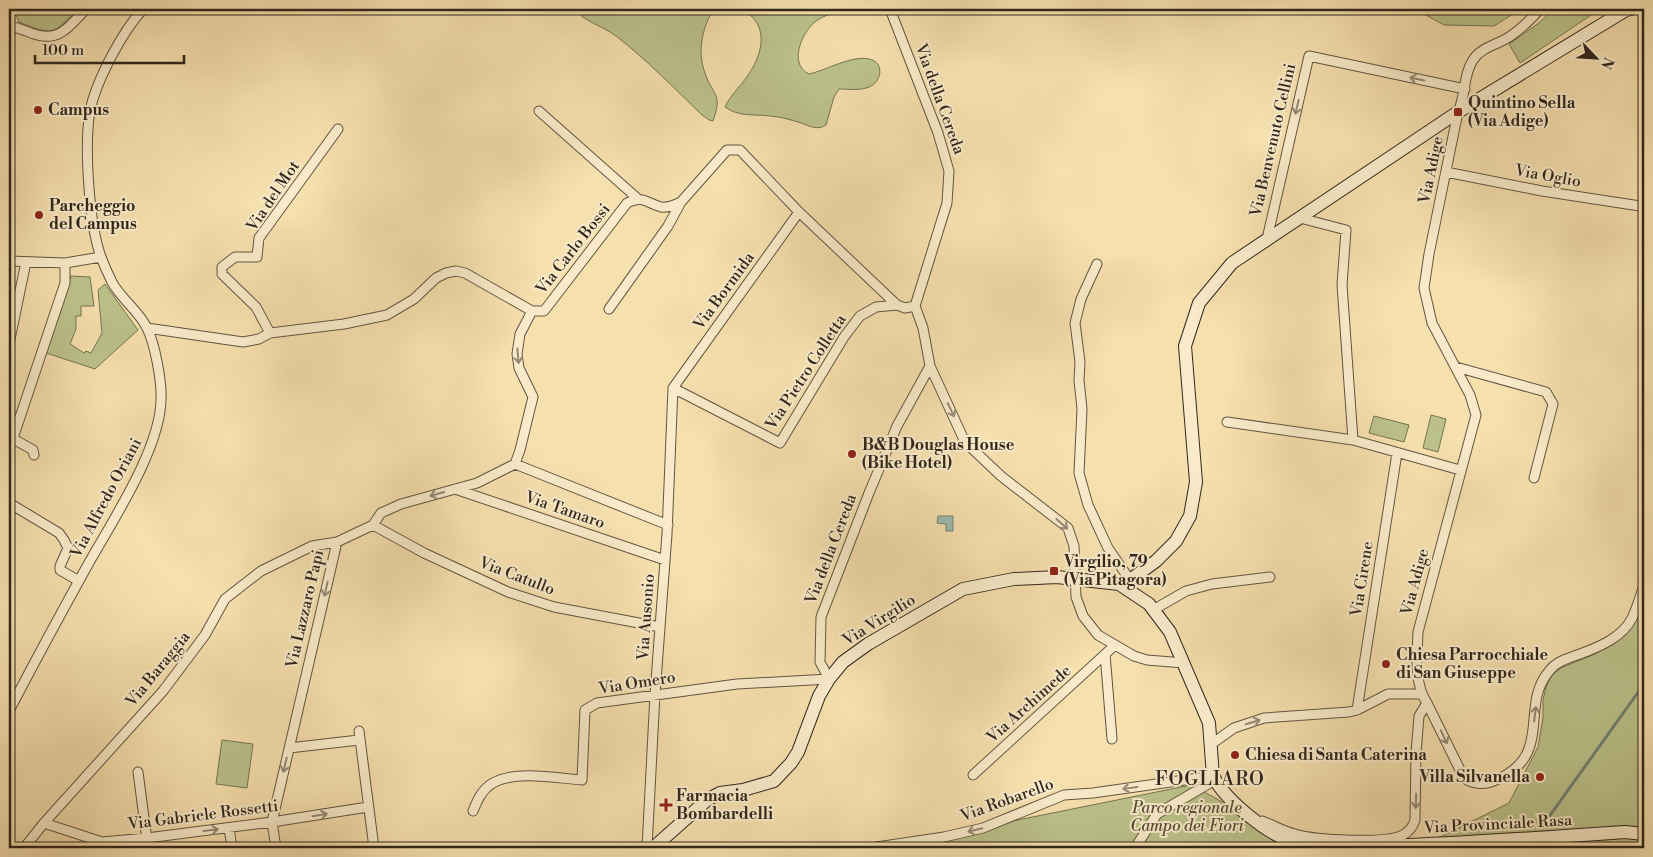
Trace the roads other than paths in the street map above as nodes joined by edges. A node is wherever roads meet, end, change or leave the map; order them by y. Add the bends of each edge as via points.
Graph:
1 (86, 9) edge
2 (143, 9) edge
3 (890, 9) edge
4 (1540, 9) edge
5 (1631, 9) edge
6 (9, 26) edge
7 (1465, 89) junction
8 (539, 110) dead end
9 (1458, 112) junction
10 (338, 129) dead end
11 (1446, 172) junction
12 (636, 198) junction
13 (681, 202) junction
14 (1644, 202) edge
15 (800, 212) junction
16 (1300, 218) junction
17 (1267, 239) junction
18 (101, 257) junction
19 (9, 261) edge
20 (26, 262) junction
21 (65, 263) junction
22 (1097, 264) dead end
23 (897, 305) junction
24 (915, 306) junction
25 (609, 310) dead end
26 (532, 311) junction
27 (147, 328) junction
28 (270, 333) junction
29 (9, 344) edge
30 (930, 366) junction
31 (1456, 367) junction
32 (673, 388) junction
33 (1227, 422) dead end
34 (1353, 440) junction
35 (1397, 453) junction
36 (34, 455) dead end
37 (515, 464) junction
38 (1460, 470) junction
39 (1534, 478) dead end
40 (455, 489) junction
41 (9, 503) edge
42 (374, 525) junction
43 (668, 526) junction
44 (336, 542) junction
45 (665, 560) junction
46 (1270, 577) dead end
47 (1076, 579) junction
48 (79, 581) junction
49 (1125, 582) junction
50 (1644, 586) edge
51 (1153, 610) junction
52 (660, 627) junction
53 (1114, 646) junction
54 (1105, 654) junction
55 (1184, 663) junction
56 (829, 679) junction
57 (655, 694) junction
58 (1421, 694) junction
59 (1427, 703) junction
60 (9, 710) edge
61 (1357, 710) junction
62 (1112, 739) dead end
63 (1210, 745) junction
64 (289, 748) junction
65 (138, 772) dead end
66 (972, 776) dead end
67 (1214, 778) junction
68 (368, 807) junction
69 (473, 811) dead end
70 (1251, 818) junction
71 (272, 822) junction
72 (44, 823) junction
73 (229, 828) junction
74 (1644, 834) edge
75 (147, 844) edge
76 (101, 845) edge
77 (1460, 846) edge
78 (24, 848) edge
79 (232, 848) edge
80 (276, 848) edge
81 (374, 848) edge
82 (647, 848) edge
83 (653, 848) edge
84 (870, 848) edge
85 (1135, 848) edge
86 (1587, 848) edge
87 (1644, 848) edge

1 - 6 street via 62,32 48,38
2 - 18 street, Via Alfredo Oriani via 118,44 90,112 90,196
3 - 24 street, Via della Cereda via 938,133 949,171 947,203
4 - 7 street, Via Adige via 1509,37 1480,51 1470,66
5 - 9 main road, Via Benvenuto Cellini
7 - 9 street, Via Adige
7 -> 17 street, Via Benvenuto Cellini via 1309,56
8 - 12 street
9 - 11 street, Via Adige
9 - 16 main road, Via Benvenuto Cellini
10 - 28 street, Via del Mot via 259,238 258,257 235,257 222,267 222,274 256,307
11 - 14 street, Via Oglio via 1640,206
11 - 31 street, Via Adige via 1424,288 1432,323
12 - 13 street via 662,207
12 - 26 street, Via Carlo Bossi via 627,203 544,311
13 - 15 street via 727,150 740,150
13 - 25 street
15 - 23 street
15 - 32 street, Via Bormida
16 - 17 main road, Via Benvenuto Cellini
16 - 34 street via 1346,230 1342,285
17 - 49 main road, Via Benvenuto Cellini via 1232,263 1199,302 1186,346 1196,482 1190,516 1176,541 1156,561
18 - 21 street
18 - 27 street, Via Alfredo Oriani via 113,284
19 - 20 street
20 - 21 street
20 - 29 street
21 - 36 street via 65,283 14,435 17,441 33,450
22 - 49 street via 1081,299 1075,323 1082,409 1079,473 1088,505
23 - 24 street, Via Pietro Colletta
23 - 32 street, Via Pietro Colletta via 876,308 860,316 780,443
24 - 30 street
26 - 28 street via 456,270 436,278 414,299 387,314 344,324
26 -> 37 street via 520,334 516,354 533,396
27 - 28 street via 242,342
27 - 48 street, Via Alfredo Oriani via 159,368 162,400 155,438
30 -> 47 street via 965,442 1001,476 1068,528 1074,546
30 - 56 street, Via della Cereda via 897,426 821,617 820,662
31 - 38 street, Via Adige via 1476,415
31 - 39 street via 1546,392 1553,404
32 - 43 street, Via Ausonio
33 - 34 street
34 - 35 street
35 - 38 street
35 - 61 street, Via Cirene
37 - 40 street, Via Lazzaro Papi via 477,483
37 - 43 street
38 - 58 street, Via Adige via 1418,632 1416,658
40 -> 42 street, Via Lazzaro Papi via 401,504 382,513
40 - 45 street, Via Tamaro
41 - 48 street, Via Alfredo Oriani via 59,534 68,548 60,570
42 - 44 street, Via Lazzaro Papi
42 - 52 street, Via Catullo via 424,553 508,592 554,607
43 - 45 street, Via Ausonio
44 -> 64 street, Via Lazzaro Papi
44 - 72 street, Via Baraggia via 312,546 262,571 225,599 205,635 163,690
45 - 52 street, Via Ausonio
46 - 51 street via 1212,584 1186,591
47 - 49 main road, Via Virgilio
47 - 53 street via 1076,597 1083,616 1098,635
47 - 56 main road, Via Virgilio via 1014,579 963,589 868,644 843,662
48 - 60 street, Via Alfredo Oriani
49 - 51 main road
59 -> 50 street via 1464,778 1481,784 1505,776 1519,765 1532,745 1538,689 1544,677 1558,663 1598,648 1617,635 1631,620
51 - 55 main road via 1170,632
52 - 57 street, Via Ausonio
53 - 54 street, Via Archimede
53 - 55 street via 1147,660
54 - 62 street
54 - 66 street, Via Archimede
55 - 63 main road via 1209,723
56 - 57 street, Via Omero via 737,684
56 - 83 main road, Via Virgilio via 792,763 774,780 720,793 707,800
57 - 69 street, Via Omero via 597,703 585,710 582,780 515,776 492,783 480,795
57 - 82 street, Via Ausonio
58 - 59 street
58 - 61 street via 1388,694
59 -> 70 street via 1418,725 1415,820 1412,829 1402,836 1350,841 1325,839 1295,834
63 -> 61 street via 1234,728 1264,718
63 - 67 main road
64 - 68 street via 359,736
64 -> 71 street, Via Lazzaro Papi
65 - 75 street
67 - 70 main road, Via Provinciale Rasa via 1224,793
67 -> 84 street, Via Robarello via 1064,795 983,828
67 - 85 street via 1157,814
71 -> 68 street, Via Gabriele Rossetti
68 - 81 street
70 - 77 main road, Via Provinciale Rasa via 1292,841 1317,847
71 - 73 street, Via Gabriele Rossetti
71 - 80 street, Via Lazzaro Papi
72 - 76 street, Via Gabriele Rossetti
72 - 78 street, Via Baraggia
75 -> 73 street, Via Gabriele Rossetti
73 - 79 street
74 - 77 main road, Via Provinciale Rasa via 1625,832
75 - 76 street, Via Gabriele Rossetti
86 - 87 street

